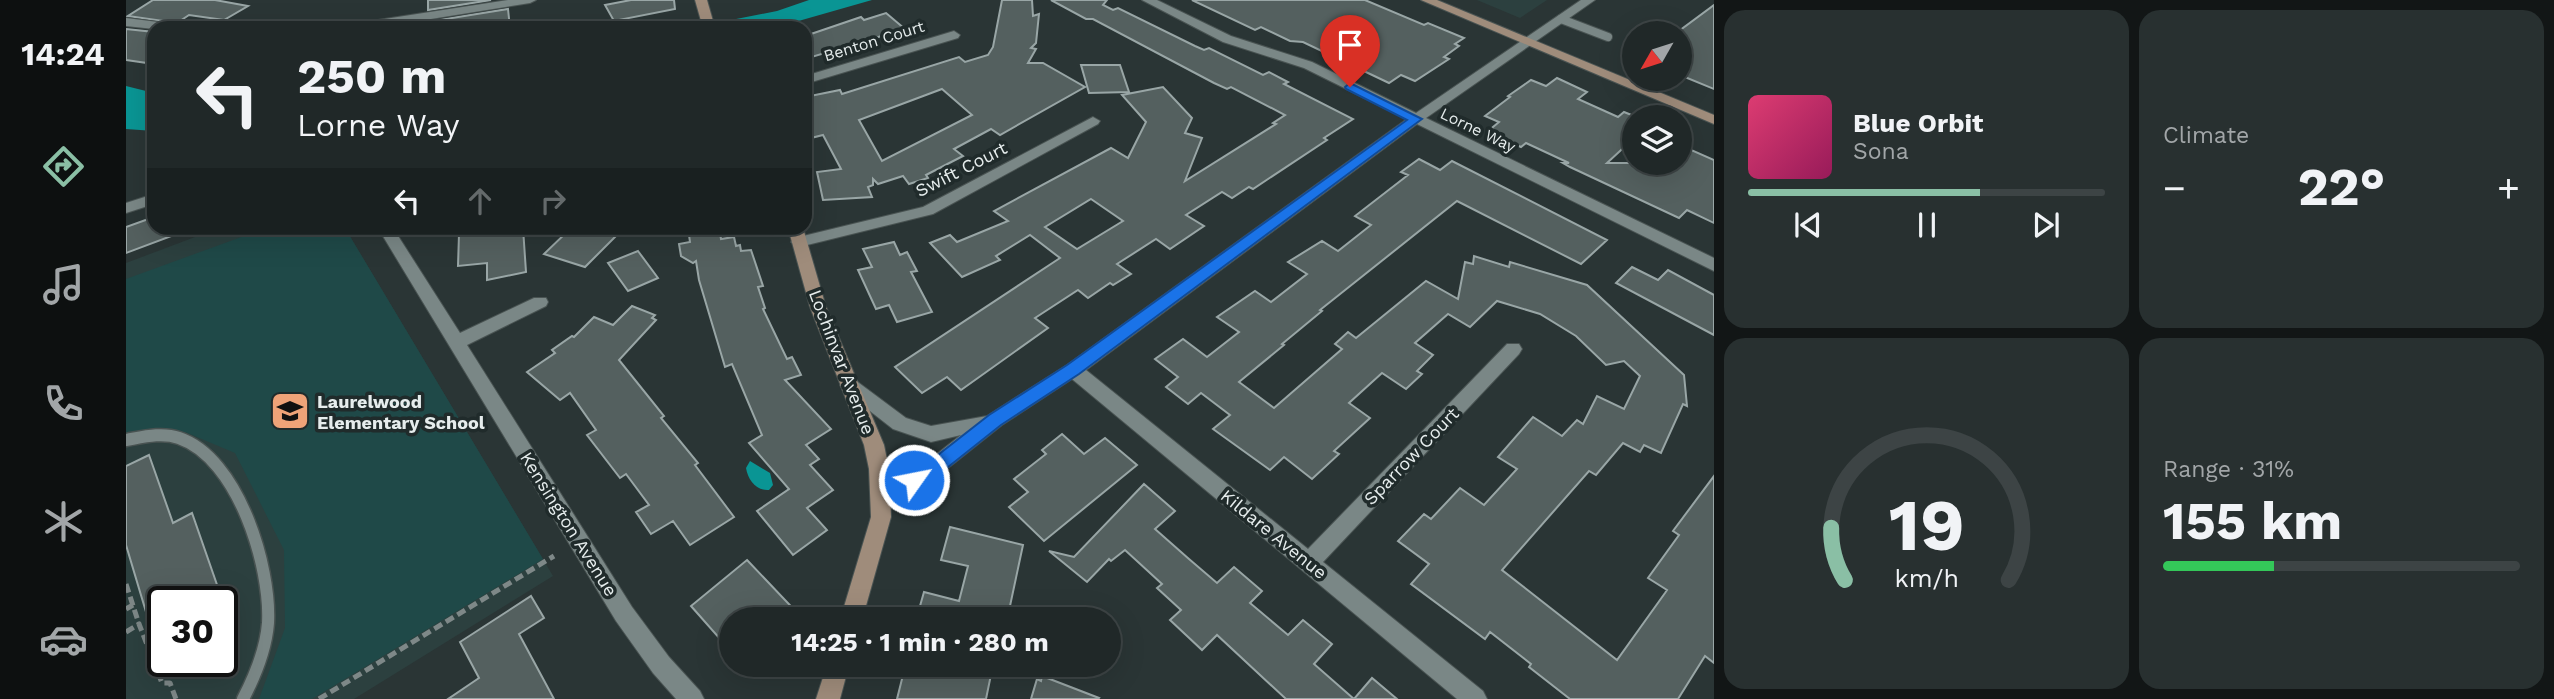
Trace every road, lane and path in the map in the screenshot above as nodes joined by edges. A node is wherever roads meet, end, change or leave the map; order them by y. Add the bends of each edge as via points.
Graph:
1 (530, 0) edge
2 (701, 0) edge
3 (1148, 0) edge
4 (1427, 0) edge
5 (1589, 0) edge
6 (1561, 19) junction
7 (396, 21) edge
8 (707, 21) edge
9 (126, 22) edge
10 (147, 25) edge
11 (954, 34) dead end
12 (1608, 37) dead end
13 (1527, 42) junction
14 (812, 78) edge
15 (1416, 119) junction
16 (1714, 120) edge
17 (1093, 121) dead end
18 (147, 201) edge
19 (126, 208) edge
20 (812, 232) edge
21 (390, 235) edge
22 (797, 235) edge
23 (1714, 265) edge
24 (540, 302) dead end
25 (457, 342) junction
26 (1513, 349) dead end
27 (1073, 370) junction
28 (849, 385) junction
29 (995, 420) junction
30 (126, 440) edge
31 (882, 488) junction
32 (554, 556) dead end
33 (1309, 562) junction
34 (126, 584) edge
35 (133, 605) junction
36 (855, 607) edge
37 (126, 609) edge
38 (139, 624) junction
39 (126, 632) edge
40 (834, 677) edge
41 (176, 699) edge
42 (243, 699) edge
43 (319, 699) edge
44 (692, 699) edge
45 (828, 699) edge
46 (1475, 699) edge

1 - 7 street
2 - 8 street
3 - 15 street, Lorne Way via 1227,39 1308,65
4 - 13 street
5 - 6 street
6 - 12 lane
6 - 13 street
9 - 10 street
11 - 14 street, Benton Court
13 - 15 street
13 - 16 street
15 - 23 street, Lorne Way
15 - 27 street
17 - 20 street, Swift Court via 928,211
18 - 19 street
21 - 25 street, Kensington Avenue
22 - 28 street, Lochinvar Avenue via 818,307
24 - 25 street
25 - 44 street, Kensington Avenue via 624,614 661,666
26 - 33 street, Sparrow Court
27 - 29 street
27 - 33 street, Kildare Avenue
28 - 29 street via 900,424 931,434
28 - 31 street, Lochinvar Avenue via 874,445
29 - 31 street via 921,478
30 - 42 lane via 153,435 182,438 215,462 236,495 264,568 268,623 251,686
31 - 36 street, Lochinvar Avenue via 881,517
32 - 43 path
33 - 46 street, Kildare Avenue
34 - 35 path
35 - 37 path
35 - 38 path
38 - 39 path
38 - 41 path via 162,683 170,683
40 - 45 street

